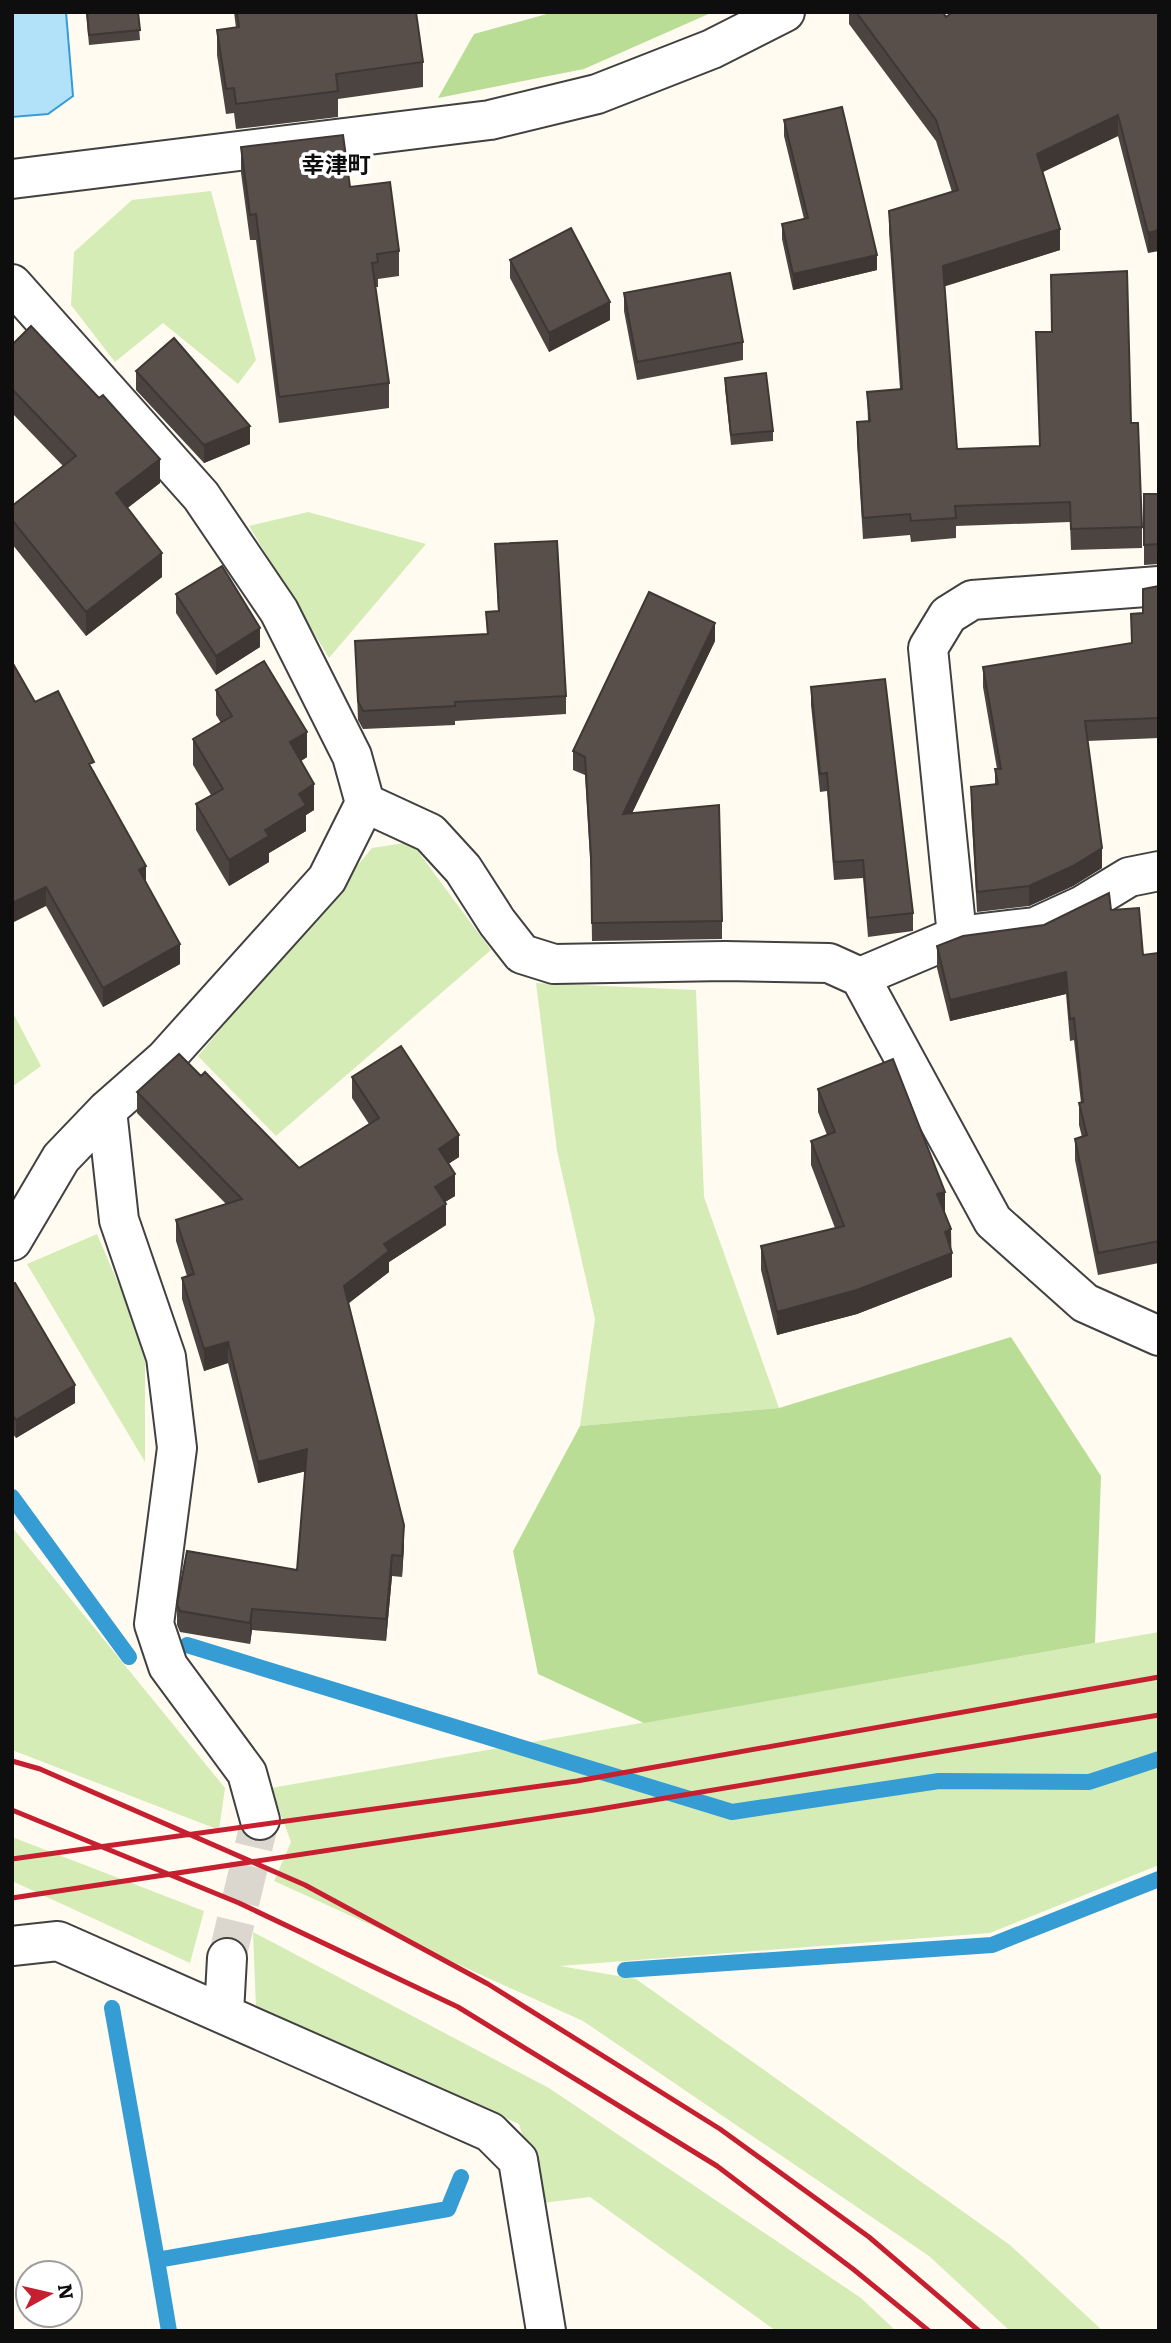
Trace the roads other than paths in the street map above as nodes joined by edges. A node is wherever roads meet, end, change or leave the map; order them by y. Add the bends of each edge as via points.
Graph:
1 (785, 12) edge
2 (12, 179) edge
3 (12, 284) edge
4 (1159, 586) edge
5 (365, 803) junction
6 (1159, 871) edge
7 (957, 936) junction
8 (860, 977) junction
9 (107, 1110) junction
10 (12, 1241) edge
11 (1159, 1336) edge
12 (260, 1820) tunnel mouth
13 (12, 1946) edge
14 (228, 1958) tunnel mouth
15 (223, 2012) junction
16 (546, 2331) edge

1 - 2 street via 712,49 597,94 490,120
3 - 5 street via 201,496 279,611 352,756
4 - 7 street via 972,600 948,615 928,648
5 - 8 street via 430,833 463,869 522,954 554,964 829,963
5 - 9 street via 327,880 165,1059
6 - 7 street via 1129,877 1035,928
7 - 8 street
8 - 11 street via 993,1221 1085,1303
9 - 10 street via 61,1158
9 - 12 street via 119,1220 166,1357 177,1448 154,1624 168,1666 247,1773
13 - 15 street via 58,1941
14 - 15 street
15 - 16 street via 490,2132 518,2160

